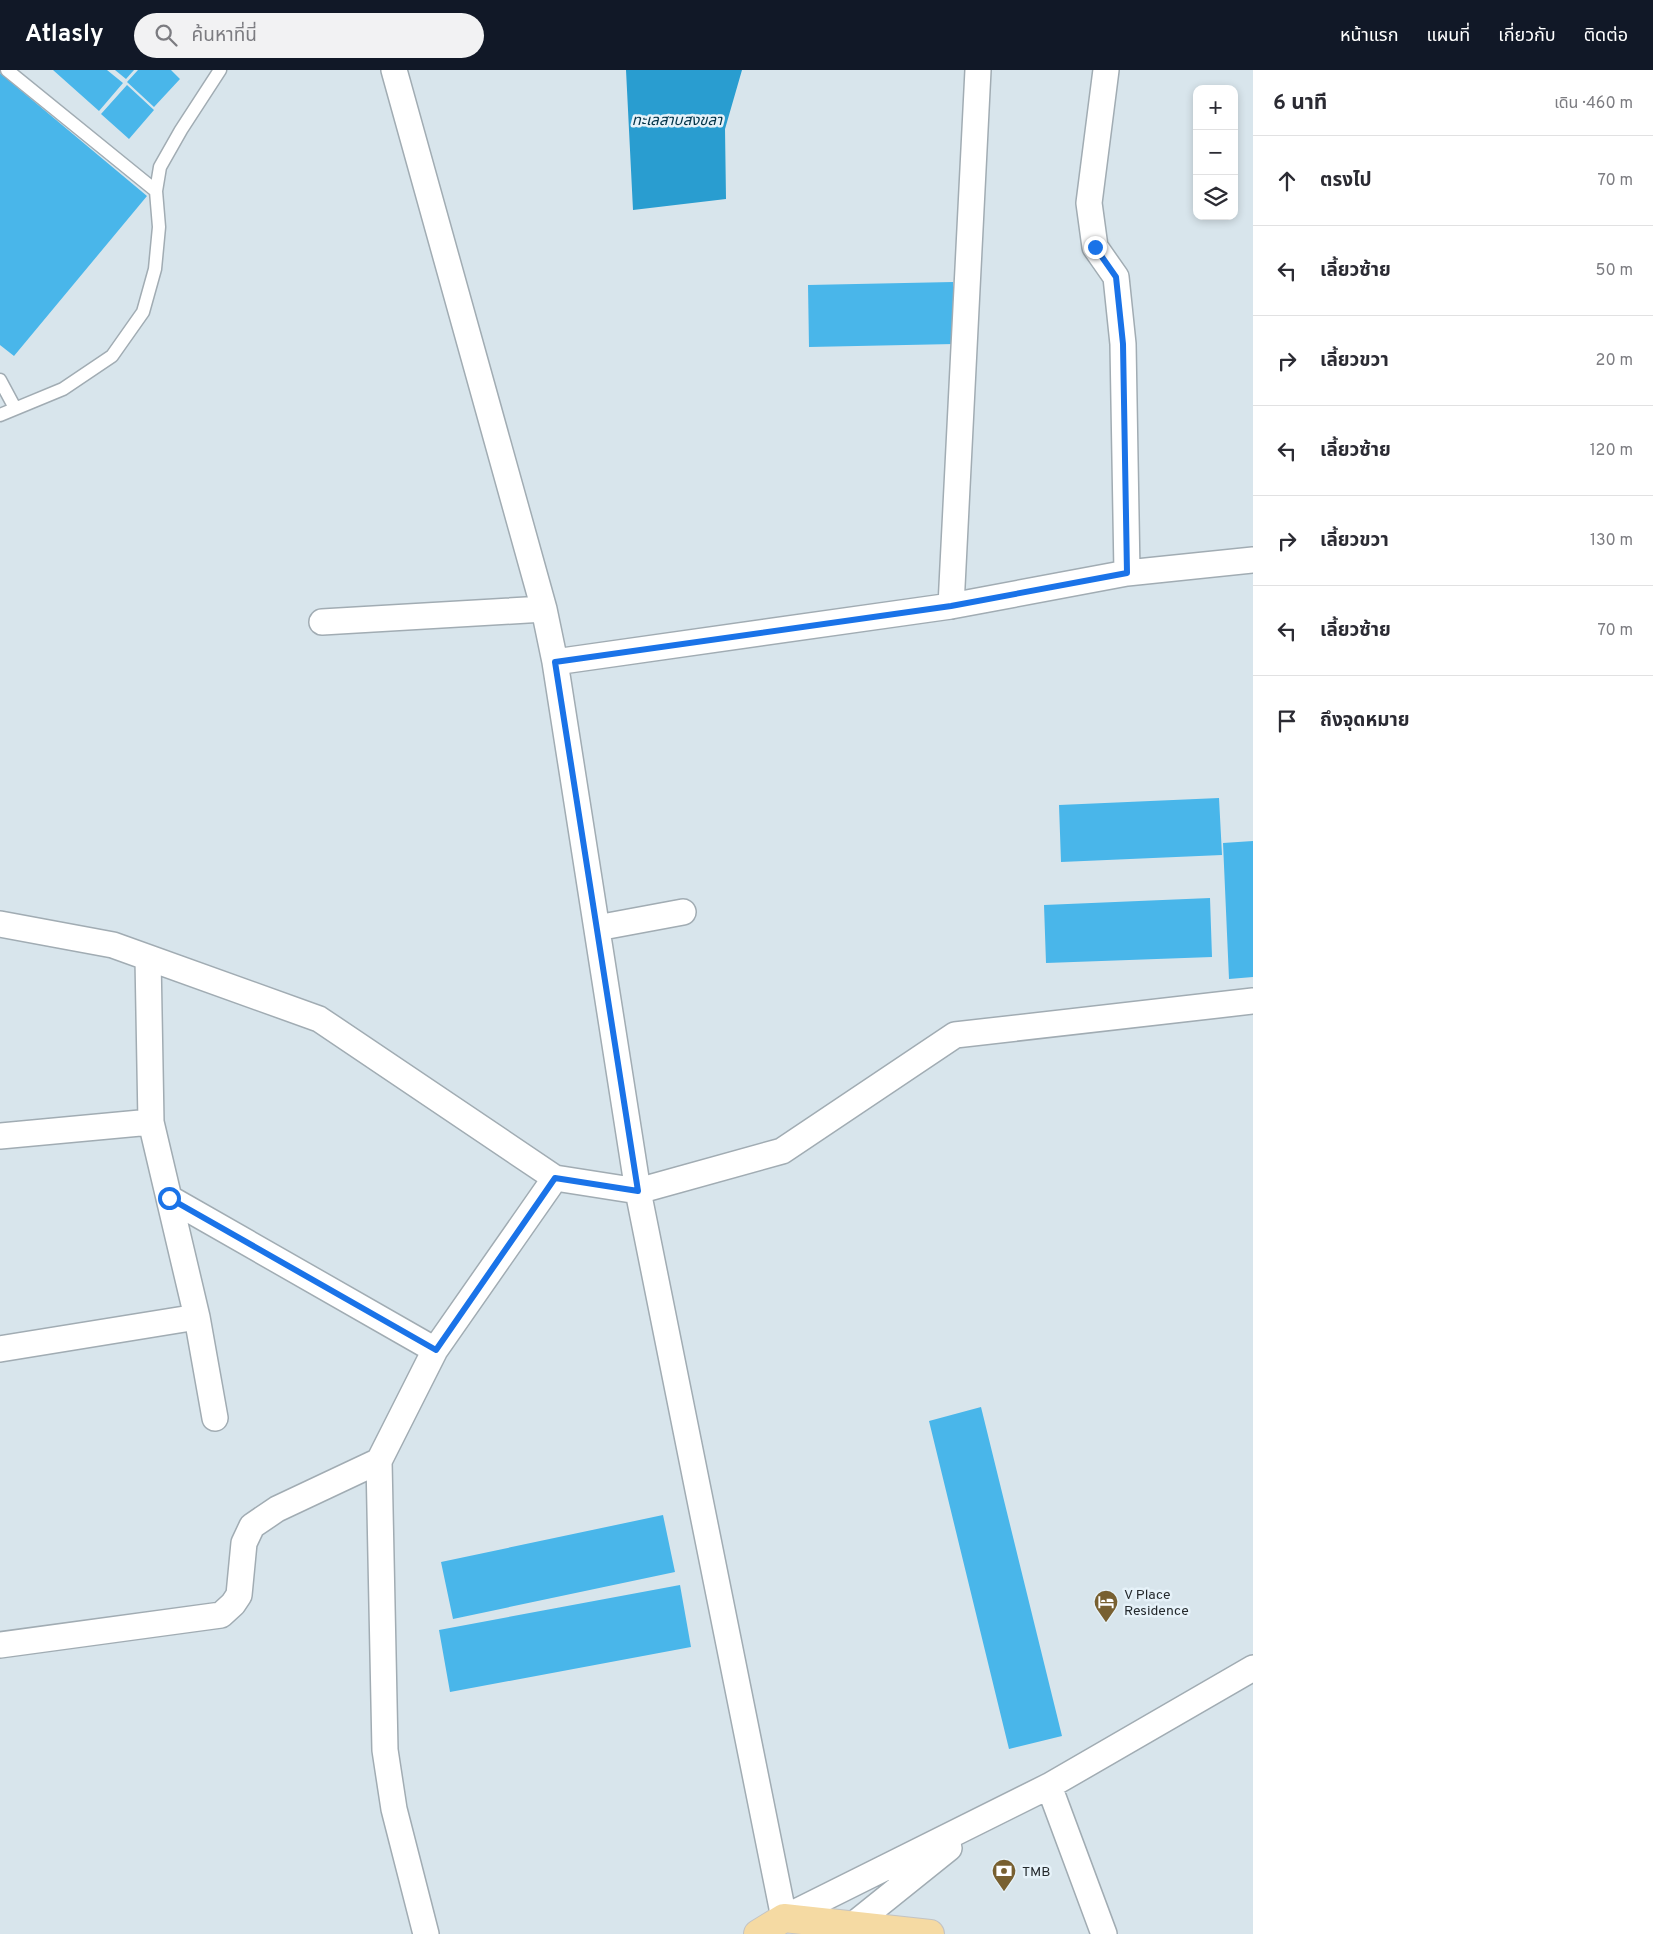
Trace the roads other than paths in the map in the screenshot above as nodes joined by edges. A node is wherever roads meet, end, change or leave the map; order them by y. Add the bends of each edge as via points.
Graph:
1 (7, 70) edge
2 (220, 70) edge
3 (394, 70) edge
4 (978, 70) edge
5 (1106, 70) edge
6 (156, 191) junction
7 (0, 380) edge
8 (15, 408) junction
9 (0, 415) edge
10 (1253, 560) edge
11 (1127, 573) junction
12 (951, 606) junction
13 (544, 609) junction
14 (322, 622) dead end
15 (555, 662) junction
16 (683, 912) dead end
17 (0, 924) edge
18 (597, 928) junction
19 (148, 958) junction
20 (1253, 1001) edge
21 (151, 1122) junction
22 (0, 1136) edge
23 (555, 1178) junction
24 (638, 1191) junction
25 (169, 1198) junction
26 (197, 1317) junction
27 (0, 1349) edge
28 (436, 1350) junction
29 (215, 1418) dead end
30 (380, 1461) junction
31 (0, 1644) edge
32 (1253, 1668) edge
33 (1049, 1786) junction
34 (989, 1817) junction
35 (786, 1926) edge
36 (846, 1930) edge
37 (426, 1934) edge
38 (758, 1934) edge
39 (930, 1934) edge
40 (1104, 1934) edge

1 - 6 lane
2 - 6 lane via 160,166
3 - 13 street
4 - 12 street
5 - 11 street via 1089,203 1095,247 1116,277 1123,344
6 - 8 lane via 159,227 155,270 143,312 112,356 63,389
7 - 8 lane
8 - 9 lane
10 - 11 street
11 - 12 street
12 - 15 street
13 - 14 street
13 - 15 street
15 - 18 street
16 - 18 street
17 - 19 street via 113,945
18 - 24 street
19 - 21 street
19 - 23 street via 319,1019
20 - 24 street via 955,1035 782,1151
21 - 22 street
21 - 25 street
23 - 24 street
23 - 28 street
24 - 35 street
25 - 26 street
25 - 28 street
26 - 27 street
26 - 29 street
28 - 30 street
30 - 31 street via 277,1509 252,1526 244,1543 238,1595 222,1615
30 - 37 street via 385,1750 394,1808
32 - 33 street
33 - 34 street
33 - 40 street
34 - 35 street
34 - 36 street
35 - 36 main road
35 - 38 main road
36 - 39 main road

